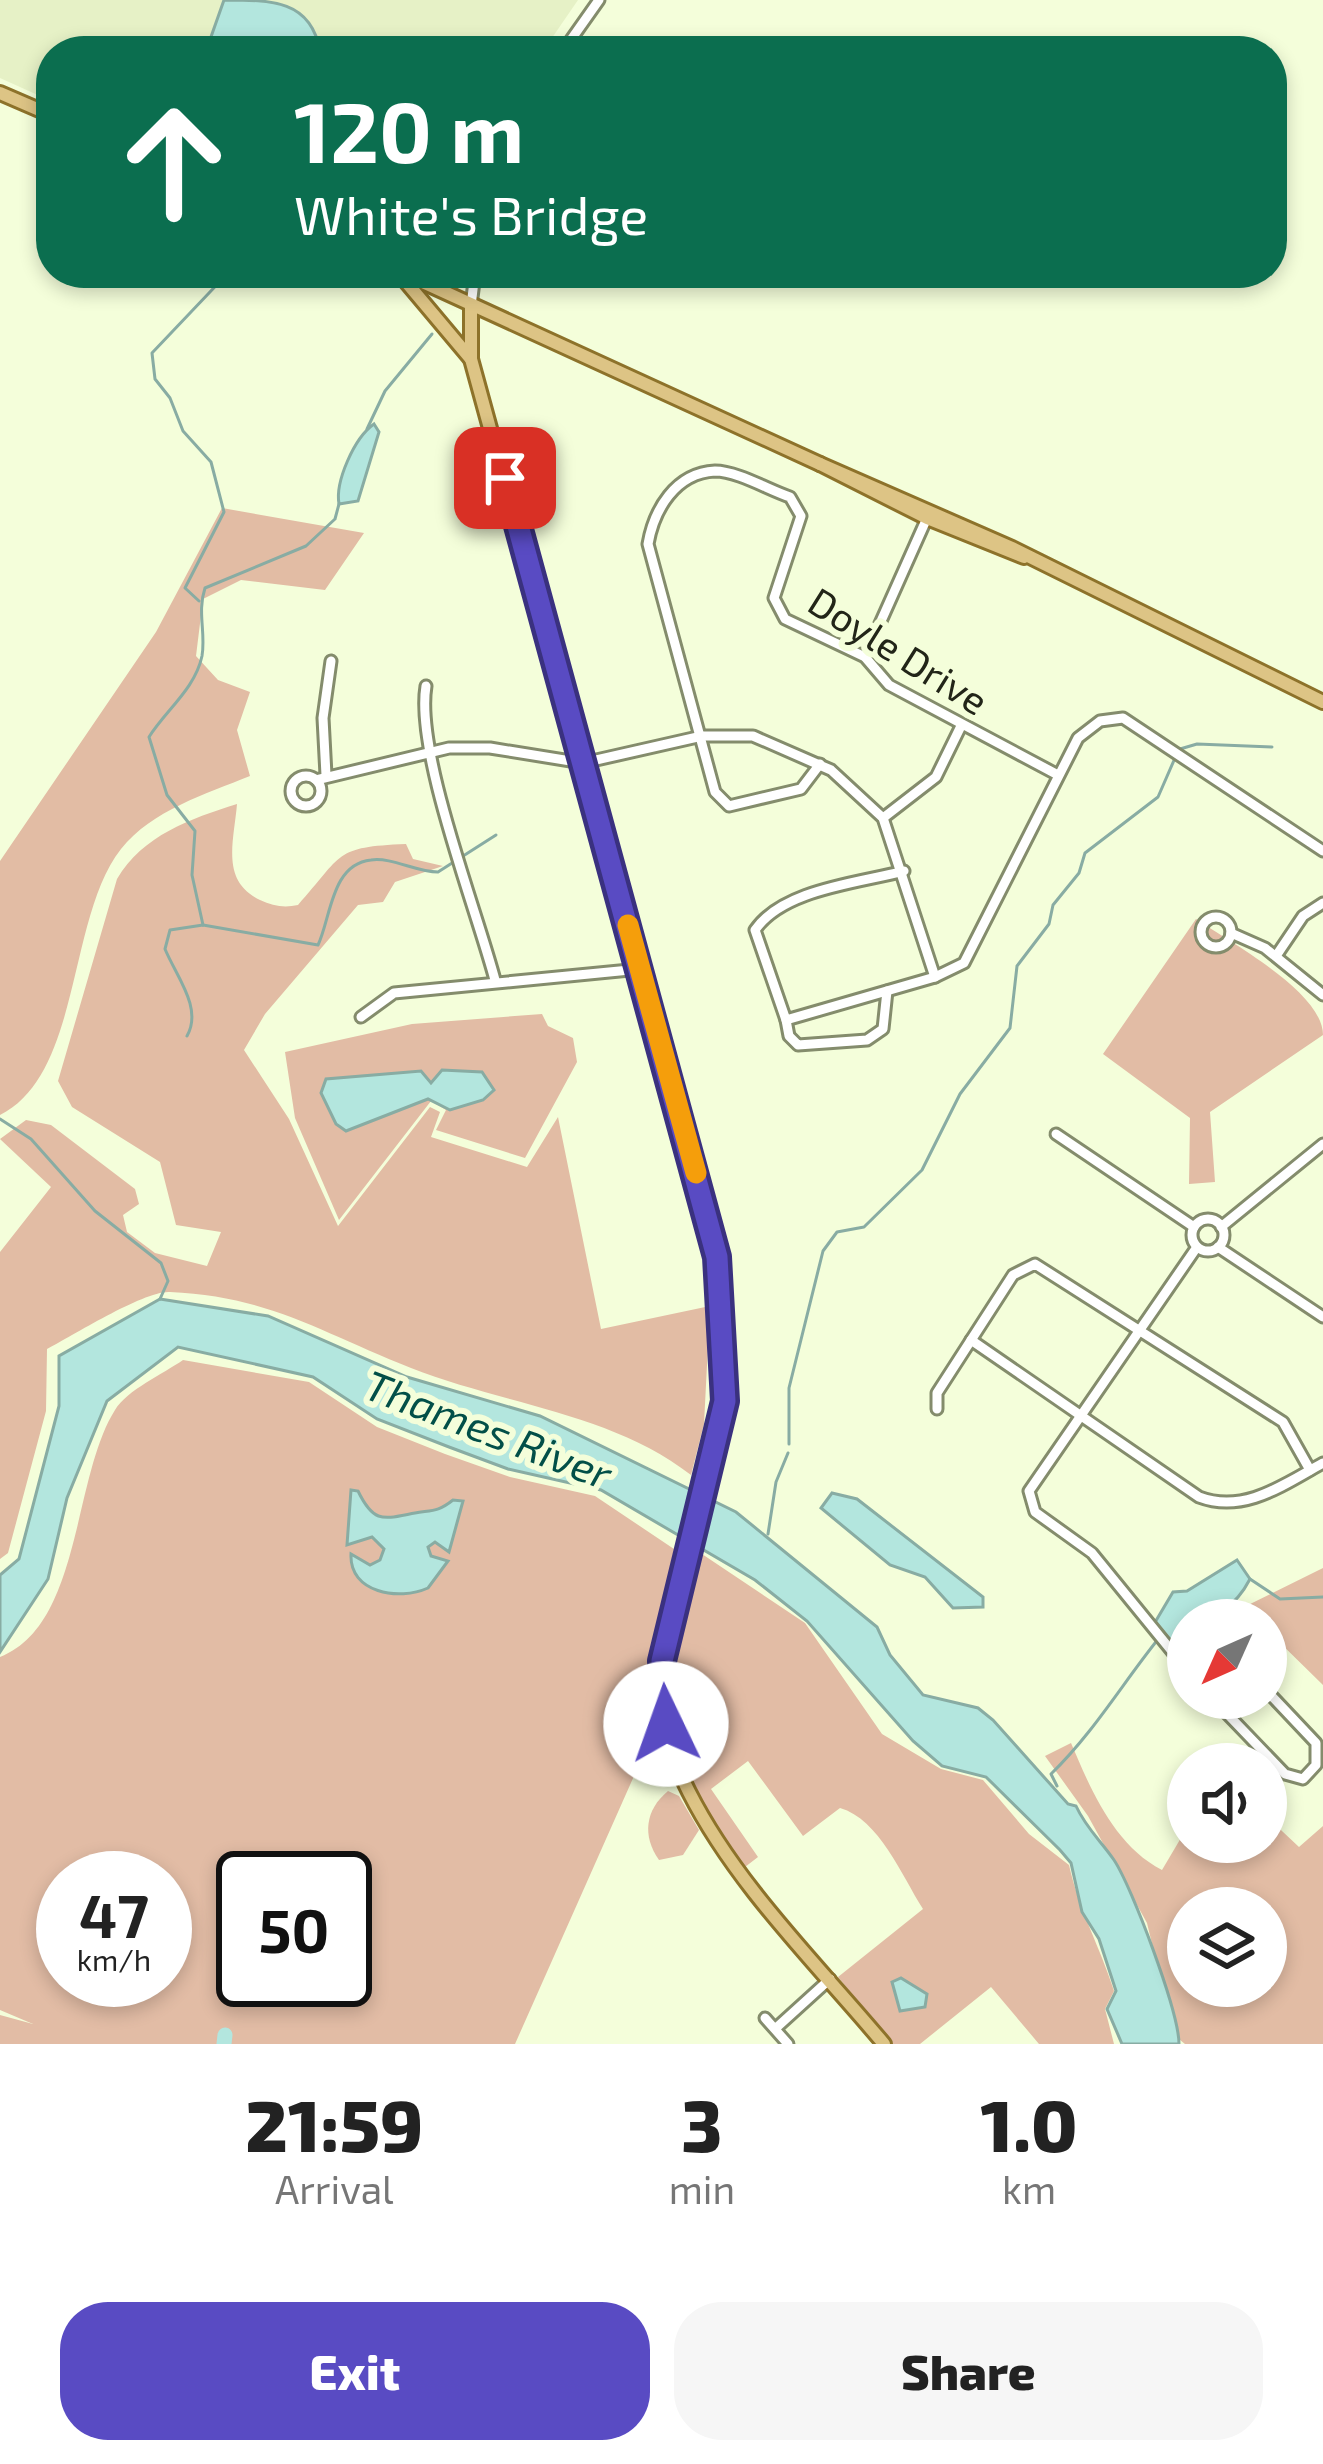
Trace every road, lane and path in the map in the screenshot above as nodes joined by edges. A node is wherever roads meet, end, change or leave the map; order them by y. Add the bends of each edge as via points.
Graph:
1 (599, 0) edge
2 (574, 36) edge
3 (0, 93) edge
4 (36, 109) edge
5 (415, 288) edge
6 (433, 288) edge
7 (473, 288) edge
8 (471, 306) junction
9 (470, 359) junction
10 (820, 464) junction
11 (927, 518) junction
12 (1024, 557) junction
13 (865, 657) junction
14 (331, 661) dead end
15 (426, 686) dead end
16 (1323, 702) edge
17 (962, 726) junction
18 (702, 736) junction
19 (430, 751) junction
20 (583, 763) junction
21 (820, 764) junction
22 (1058, 775) junction
23 (884, 818) junction
24 (1323, 851) edge
25 (904, 871) junction
26 (1323, 903) edge
27 (1231, 933) dead end
28 (1276, 956) junction
29 (640, 969) junction
30 (935, 977) junction
31 (495, 980) junction
32 (887, 991) junction
33 (1323, 995) edge
34 (361, 1017) dead end
35 (786, 1020) junction
36 (1056, 1134) dead end
37 (1323, 1144) edge
38 (1194, 1227) junction
39 (1221, 1227) junction
40 (1197, 1247) junction
41 (1218, 1247) junction
42 (1323, 1316) edge
43 (1142, 1327) junction
44 (971, 1340) junction
45 (937, 1408) dead end
46 (1083, 1416) junction
47 (1323, 1463) edge
48 (1310, 1471) junction
49 (1167, 1641) edge
50 (1287, 1712) edge
51 (1232, 1719) edge
52 (830, 1979) junction
53 (765, 2018) dead end
54 (776, 2028) junction
55 (788, 2044) edge
56 (884, 2044) edge

1 - 2 street
3 - 4 main road
5 - 9 main road
6 - 8 main road
7 - 8 street
8 - 9 main road
8 - 10 main road
9 - 20 main road
10 - 11 main road
10 - 12 main road
11 - 12 main road
11 - 13 street
12 - 16 main road
13 - 17 street, Doyle Drive via 889,685
13 - 18 street, Doyle Drive via 785,619 774,598 801,516 790,497 716,471 680,484 653,513 648,544
14 - 19 street via 321,778
15 - 19 street
17 - 22 street, Doyle Drive
17 - 23 street via 936,777
18 - 20 street
18 - 21 street via 753,736
18 - 21 street, Doyle Drive via 715,792 729,806 801,789
19 - 20 street via 490,748
19 - 31 street
20 - 29 main road
21 - 23 street
22 - 24 street via 1078,737 1123,718
22 - 30 street via 975,945 964,963
23 - 25 street
25 - 30 street
25 - 35 street via 765,915 755,930
26 - 28 street via 1303,916
27 - 28 street
28 - 33 street
29 - 31 street
29 - 52 main road via 717,1257 725,1401 662,1661 666,1724 711,1833
30 - 32 street
31 - 34 street via 394,993
32 - 35 street
32 - 35 street via 883,1029 867,1040 798,1045
36 - 38 street
37 - 39 street
38 - 39 street via 1210,1220
38 - 40 street
39 - 41 street
40 - 41 street
40 - 43 street
41 - 42 street
43 - 44 street via 1035,1264 1013,1275
43 - 46 street
43 - 48 street via 1283,1422
44 - 45 street via 937,1393
44 - 46 street
46 - 48 street via 1222,1505
46 - 49 street via 1029,1502 1092,1553
47 - 48 street
50 - 51 street via 1316,1743 1316,1766 1303,1779 1285,1774
52 - 54 street
52 - 56 main road
53 - 54 street
54 - 55 street

